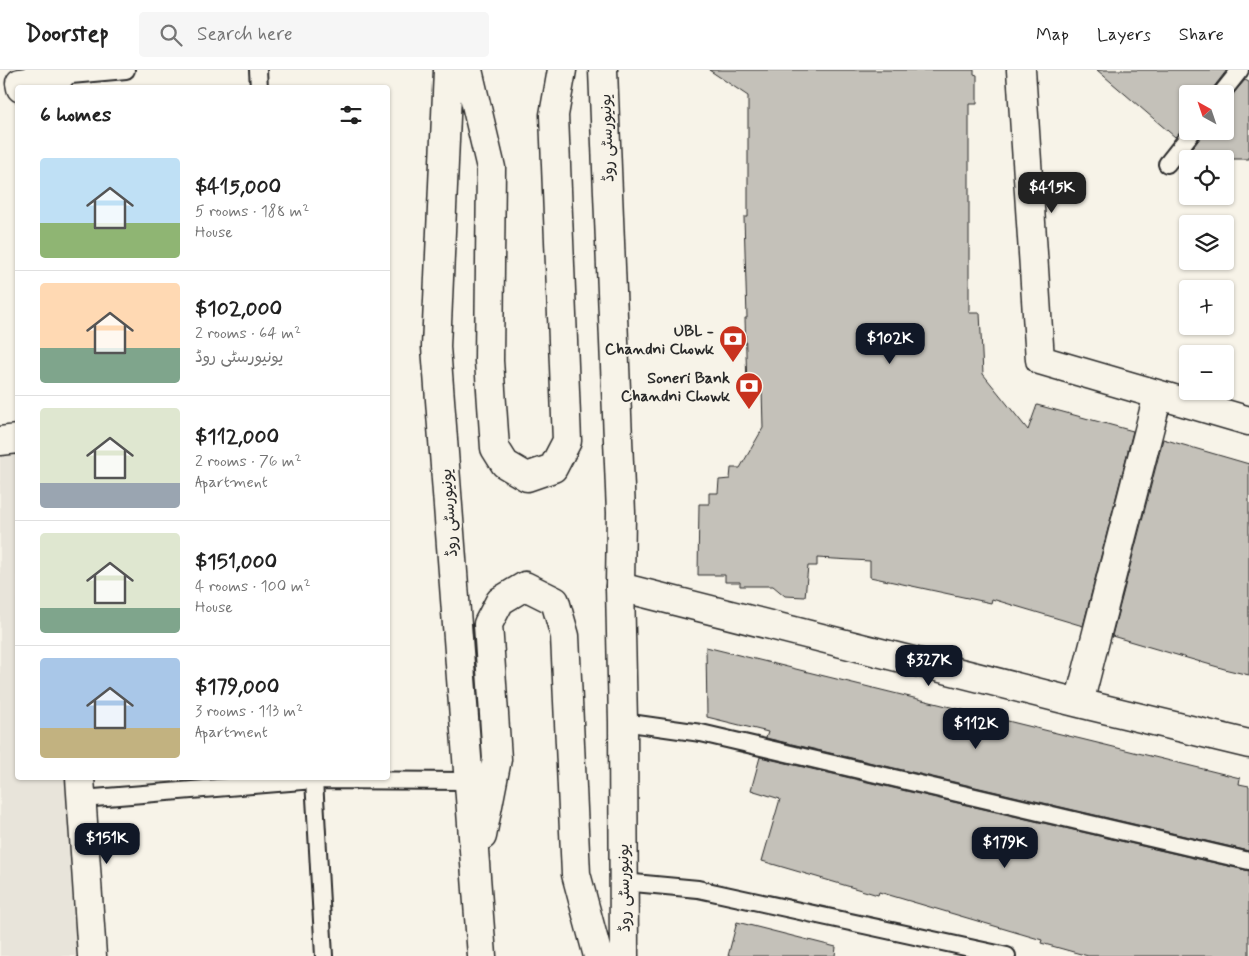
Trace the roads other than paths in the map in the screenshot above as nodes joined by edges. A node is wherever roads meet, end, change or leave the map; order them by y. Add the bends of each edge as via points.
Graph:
1 (126, 70) edge
2 (258, 70) edge
3 (448, 70) edge
4 (468, 70) edge
5 (562, 70) edge
6 (603, 70) edge
7 (1021, 70) edge
8 (1240, 70) edge
9 (60, 73) edge
10 (20, 85) edge
11 (259, 85) edge
12 (1229, 85) edge
13 (1186, 140) edge
14 (1168, 164) dead end
15 (1158, 395) junction
16 (1249, 422) edge
17 (15, 439) edge
18 (0, 441) edge
19 (620, 586) junction
20 (1079, 703) junction
21 (623, 722) junction
22 (1249, 744) edge
23 (288, 780) edge
24 (314, 780) edge
25 (390, 780) edge
26 (468, 781) junction
27 (81, 788) edge
28 (1249, 861) edge
29 (475, 874) junction
30 (623, 882) junction
31 (92, 956) edge
32 (324, 956) edge
33 (482, 956) edge
34 (598, 956) edge
35 (624, 956) edge
36 (1007, 956) edge

1 - 9 lane
2 - 11 lane
3 - 26 main road, یونیورسٹی روڈ via 436,347
4 - 5 main road via 491,168 490,361 495,448 505,464 527,477 553,468 567,440 554,115
6 - 19 main road, یونیورسٹی روڈ via 621,513
7 - 15 main road via 1040,360
8 - 12 lane
9 - 10 main road
13 - 14 lane
15 - 16 main road
15 - 20 main road
17 - 18 main road
19 - 20 main road
19 - 21 main road, یونیورسٹی روڈ
20 - 22 main road
21 - 28 lane via 701,733
21 - 30 main road, یونیورسٹی روڈ
23 - 27 lane
24 - 32 lane
25 - 26 lane
26 - 29 main road, یونیورسٹی روڈ
27 - 31 main road
29 - 33 main road, یونیورسٹی روڈ
29 - 34 main road via 497,759 488,624 500,601 525,586 555,601 565,636 576,874
30 - 35 main road, یونیورسٹی روڈ
30 - 36 lane via 698,889

